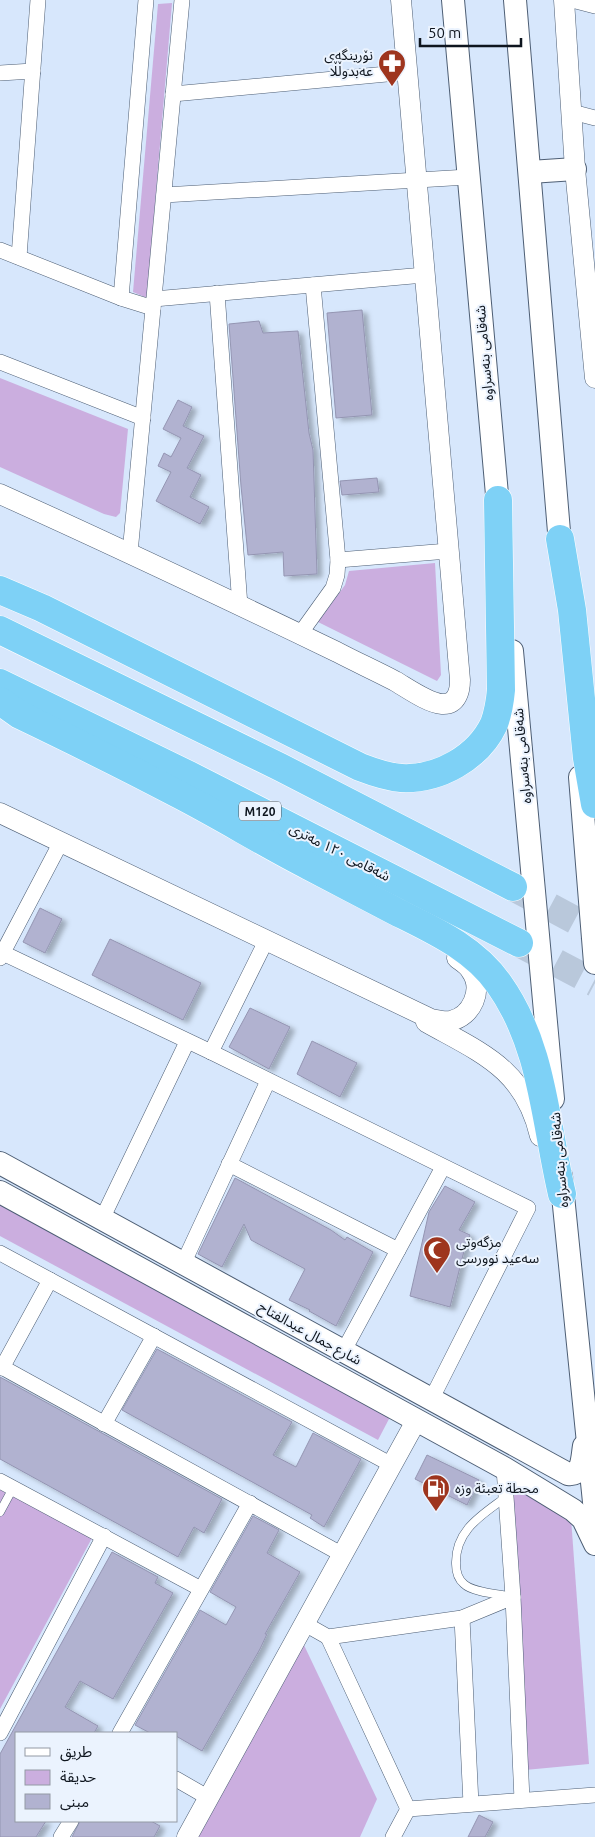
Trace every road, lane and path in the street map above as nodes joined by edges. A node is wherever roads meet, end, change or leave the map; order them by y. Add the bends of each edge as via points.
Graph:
1 (38, 0) edge
2 (146, 0) edge
3 (182, 0) edge
4 (401, 0) edge
5 (453, 0) edge
6 (515, 0) edge
7 (564, 0) edge
8 (572, 0) edge
9 (595, 6) edge
10 (33, 71) junction
11 (408, 72) junction
12 (0, 74) edge
13 (173, 94) junction
14 (572, 112) junction
15 (595, 118) edge
16 (575, 169) junction
17 (530, 172) junction
18 (468, 177) junction
19 (416, 181) junction
20 (164, 195) junction
21 (0, 250) edge
22 (19, 257) junction
23 (424, 275) junction
24 (313, 285) junction
25 (217, 293) junction
26 (120, 298) junction
27 (154, 303) junction
28 (0, 362) edge
29 (595, 378) edge
30 (143, 418) junction
31 (0, 494) edge
32 (498, 500) junction
33 (560, 539) junction
34 (448, 551) junction
35 (130, 553) junction
36 (338, 560) junction
37 (0, 590) edge
38 (240, 606) junction
39 (0, 630) edge
40 (300, 634) junction
41 (0, 683) edge
42 (0, 701) edge
43 (595, 804) edge
44 (0, 813) edge
45 (61, 842) junction
46 (344, 884) junction
47 (513, 887) tunnel mouth
48 (266, 941) junction
49 (518, 943) tunnel mouth
50 (2, 955) edge
51 (595, 963) edge
52 (363, 988) junction
53 (187, 1042) junction
54 (211, 1052) junction
55 (268, 1080) junction
56 (0, 1163) edge
57 (229, 1164) junction
58 (443, 1166) junction
59 (0, 1192) edge
60 (562, 1194) junction
61 (102, 1219) junction
62 (147, 1244) junction
63 (398, 1250) junction
64 (0, 1253) edge
65 (568, 1260) junction
66 (183, 1264) junction
67 (135, 1266) junction
68 (50, 1280) junction
69 (154, 1336) junction
70 (343, 1352) junction
71 (1, 1367) edge
72 (431, 1400) junction
73 (416, 1421) junction
74 (104, 1424) junction
75 (586, 1425) junction
76 (392, 1465) junction
77 (504, 1468) junction
78 (571, 1475) junction
79 (7, 1485) edge
80 (506, 1497) junction
81 (561, 1502) junction
82 (250, 1503) junction
83 (0, 1512) edge
84 (595, 1512) edge
85 (104, 1536) junction
86 (595, 1544) edge
87 (343, 1555) junction
88 (201, 1589) junction
89 (513, 1597) junction
90 (462, 1618) junction
91 (305, 1624) junction
92 (328, 1637) junction
93 (121, 1732) edge
94 (0, 1734) edge
95 (178, 1780) edge
96 (595, 1795) edge
97 (209, 1798) junction
98 (522, 1800) junction
99 (471, 1804) junction
100 (408, 1809) junction
101 (69, 1822) edge
102 (61, 1837) edge
103 (188, 1837) edge
104 (393, 1837) edge

1 - 10 street
2 - 26 street
3 - 13 street
4 - 11 street
5 - 18 main road, شەقامی بنەسراوە
6 - 17 main road
7 - 14 street
8 - 9 street
10 - 12 street
10 - 22 street
11 - 13 street
11 - 19 street
13 - 20 street
14 - 15 street
14 - 16 street
16 - 17 main road
16 - 29 street
17 - 33 main road
18 - 19 street
18 - 32 main road, شەقامی بنەسراوە
19 - 20 street
19 - 23 street
20 - 27 street
21 - 22 street
22 - 26 street
23 - 24 street
23 - 34 street
24 - 25 street
24 - 36 street
25 - 27 street
25 - 38 street
26 - 27 street
27 - 30 street
28 - 30 street
30 - 35 street
31 - 35 street
32 - 37 highway via 501,671 498,710 489,732 470,754 435,774 419,777 386,776 360,767
32 - 60 main road, شەقامی بنەسراوە
33 - 43 highway via 572,610 587,758
33 - 51 main road
34 - 36 street
34 - 40 street via 460,680 453,701 442,704 428,699
35 - 38 street
36 - 40 street via 333,588
38 - 40 street
39 - 47 highway via 272,763
41 - 49 highway, شەقامی ١٢٠ مەتری / M120 via 197,779
42 - 46 highway
44 - 45 street
45 - 48 street
45 - 50 street
46 - 52 street via 460,961 473,973 476,986 474,1001 468,1011 452,1021 443,1022
46 - 60 highway via 462,947 498,982 519,1016 530,1043
48 - 52 street
48 - 54 street
50 - 53 street
52 - 65 street via 483,1054 500,1066 521,1090 538,1129
53 - 54 street
53 - 61 street
54 - 55 street
55 - 57 street
55 - 58 street
56 - 61 main road, شارع جمال عبدالفتاح
57 - 63 street
57 - 66 street
58 - 63 street
58 - 72 street via 528,1208
59 - 67 main road, شارع جمال عبدالفتاح
60 - 65 main road, شەقامی بنەسراوە
61 - 62 main road, شارع جمال عبدالفتاح
62 - 66 main road, شارع جمال عبدالفتاح
62 - 67 main road
63 - 70 street
64 - 68 street
65 - 75 main road, شەقامی بنەسراوە
66 - 70 main road, شارع جمال عبدالفتاح
67 - 73 main road, شارع جمال عبدالفتاح
68 - 69 street
68 - 71 street
69 - 74 street
69 - 76 street
70 - 72 main road, شارع جمال عبدالفتاح
71 - 74 street
72 - 78 main road, شارع جمال عبدالفتاح
73 - 76 street
73 - 77 main road, شارع جمال عبدالفتاح
74 - 82 street
75 - 78 main road via 581,1466 577,1473
75 - 84 main road, شەقامی بنەسراوە
76 - 87 street
77 - 80 street
77 - 81 main road, شارع جمال عبدالفتاح
78 - 81 main road via 572,1492
79 - 83 lane
79 - 85 street
80 - 89 street
80 - 89 lane via 468,1527 455,1550 456,1571 464,1585
81 - 86 main road, شارع جمال عبدالفتاح via 583,1519
82 - 87 street
82 - 88 street
85 - 88 street
85 - 94 street
87 - 91 street
88 - 93 street
89 - 90 street
89 - 98 street
90 - 92 street
90 - 99 street
91 - 92 street
91 - 97 street
92 - 100 street
95 - 97 street
96 - 98 street
97 - 103 street
98 - 99 street
99 - 100 street
100 - 104 street
101 - 102 street

